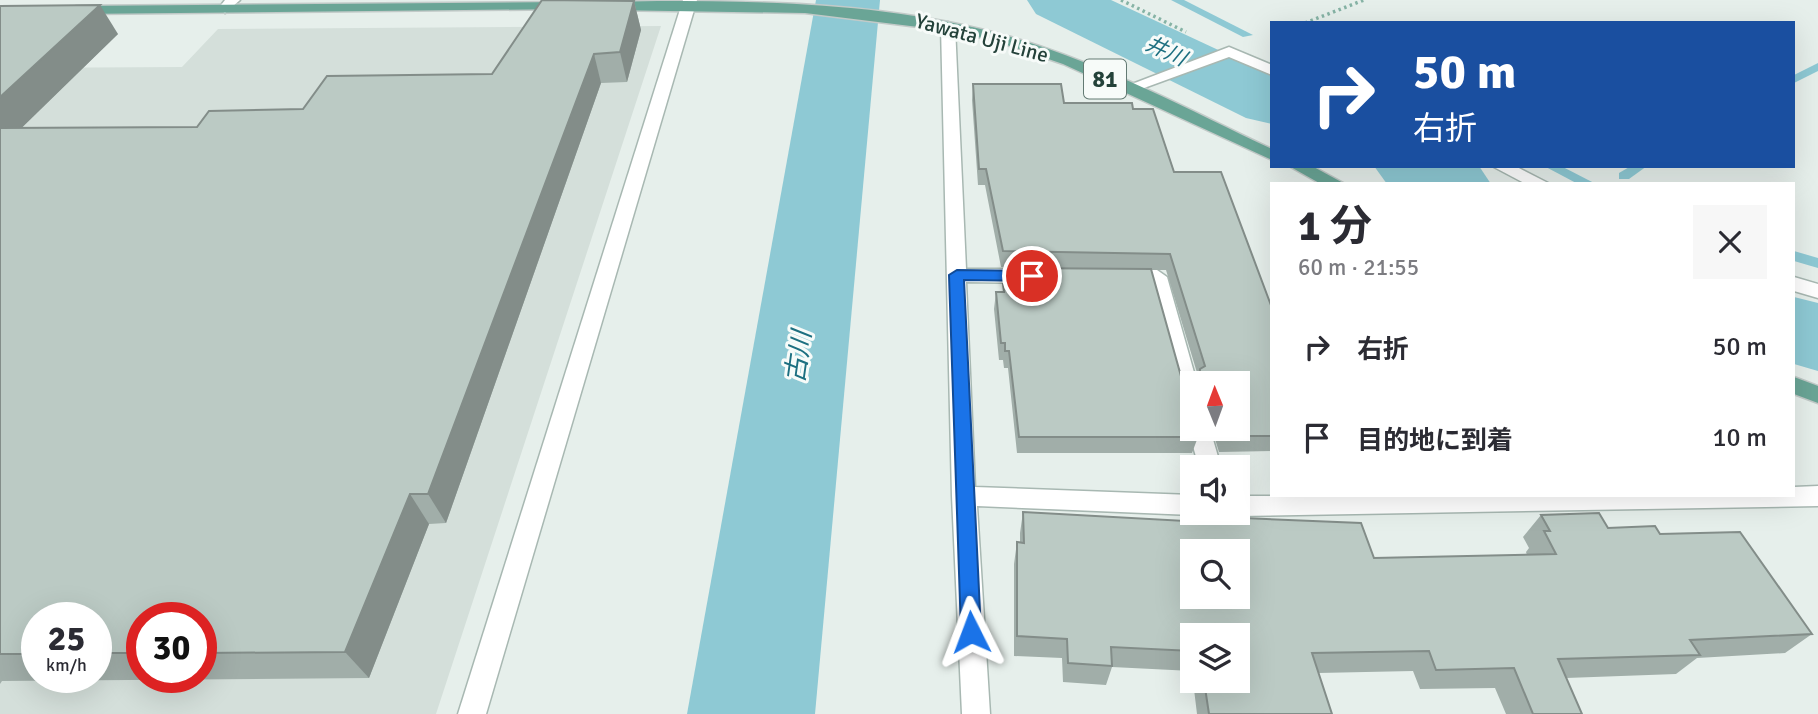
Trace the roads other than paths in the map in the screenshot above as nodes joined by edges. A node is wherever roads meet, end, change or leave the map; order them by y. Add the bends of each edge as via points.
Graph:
1 (689, 2) edge
2 (229, 5) edge
3 (66, 10) edge
4 (940, 24) junction
5 (1270, 70) edge
6 (1126, 89) junction
7 (1270, 154) edge
8 (1301, 168) edge
9 (1505, 168) edge
10 (1332, 182) edge
11 (1536, 182) edge
12 (957, 275) junction
13 (1050, 276) edge
14 (1104, 276) edge
15 (1795, 284) edge
16 (1818, 290) edge
17 (1183, 371) edge
18 (1795, 385) edge
19 (1818, 395) edge
20 (964, 496) junction
21 (1795, 496) edge
22 (1818, 496) edge
23 (1760, 497) edge
24 (1180, 505) edge
25 (1250, 506) edge
26 (472, 714) edge
27 (976, 714) edge

1 - 2 main road, Yawata Uji Line / 81
1 - 4 main road, Yawata Uji Line / 81 via 804,6
1 - 26 street
2 - 3 main road, Yawata Uji Line / 81
4 - 6 main road, Yawata Uji Line / 81 via 1049,54
4 - 12 street
5 - 6 street via 1229,52
6 - 7 main road, Yawata Uji Line / 81
8 - 10 main road
9 - 11 street
12 - 13 street
12 - 20 street
14 - 17 street via 1157,277
15 - 16 street
18 - 19 main road
20 - 24 street
20 - 27 street
21 - 22 street
23 - 25 street

